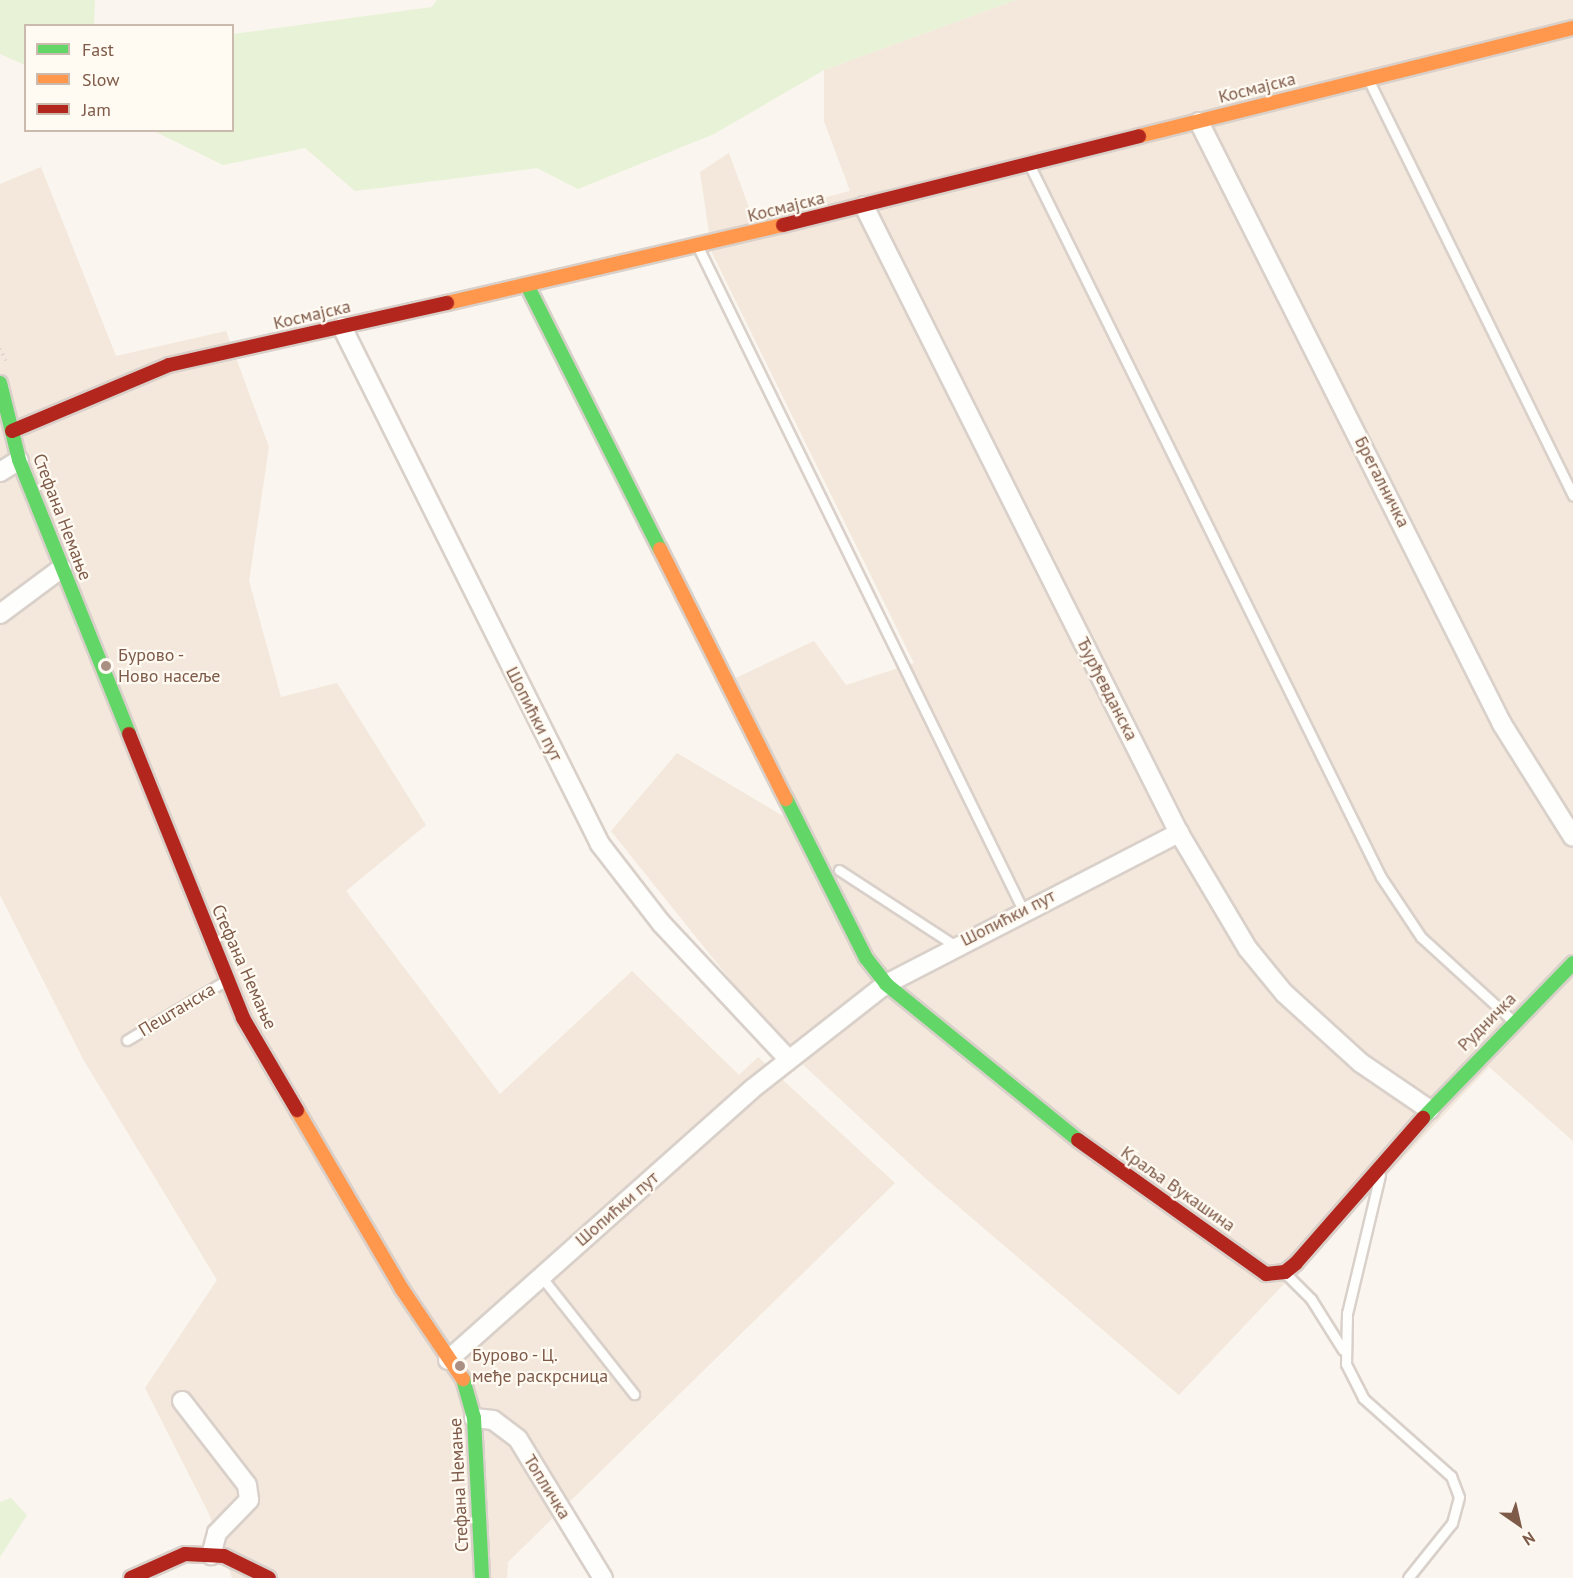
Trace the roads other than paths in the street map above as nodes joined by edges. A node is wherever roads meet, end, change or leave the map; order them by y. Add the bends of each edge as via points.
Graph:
1 (1573, 28) edge
2 (1368, 79) junction
3 (1199, 122) junction
4 (1029, 164) junction
5 (864, 206) junction
6 (698, 247) junction
7 (527, 285) junction
8 (342, 327) junction
9 (0, 383) edge
10 (12, 430) junction
11 (19, 460) junction
12 (0, 472) edge
13 (1573, 496) edge
14 (62, 568) junction
15 (0, 614) edge
16 (1179, 833) junction
17 (1573, 837) edge
18 (839, 870) dead end
19 (1023, 910) junction
20 (954, 945) junction
21 (1573, 963) edge
22 (226, 980) junction
23 (886, 984) junction
24 (1513, 1020) junction
25 (127, 1040) dead end
26 (789, 1060) junction
27 (1430, 1110) junction
28 (1380, 1167) junction
29 (1285, 1272) junction
30 (540, 1275) junction
31 (1344, 1352) junction
32 (448, 1360) junction
33 (634, 1394) dead end
34 (182, 1401) dead end
35 (474, 1418) junction
36 (211, 1555) junction
37 (131, 1578) edge
38 (269, 1578) edge
39 (482, 1578) edge
40 (603, 1578) edge
41 (1408, 1578) edge

1 - 2 street, Космајска
2 - 3 street, Космајска
2 - 13 lane via 1399,153
3 - 4 street, Космајска
3 - 17 street, Брегалничка via 1502,724
4 - 5 street, Космајска
4 - 24 lane via 1381,877 1421,937
5 - 6 street, Космајска
5 - 16 street, Ђурђевданска
6 - 7 street, Космајска
6 - 19 lane
7 - 8 street, Космајска
7 - 23 street, Краља Вукашина via 833,898
8 - 10 street, Космајска via 169,365
8 - 26 street, Шопићки пут via 600,844 661,923
9 - 10 street, Стефана Немање
10 - 11 street, Стефана Немање
11 - 12 street
11 - 14 street, Стефана Немање
14 - 15 street
14 - 22 street, Стефана Немање
16 - 19 street, Шопићки пут
16 - 27 street, Ђурђевданска via 1248,949 1284,993 1361,1063
18 - 20 lane
19 - 20 street, Шопићки пут
20 - 23 street, Шопићки пут
21 - 24 street, Рудничка
22 - 25 lane, Пештанска
22 - 32 street, Стефана Немање via 243,1018
23 - 26 street, Шопићки пут
23 - 29 street, Краља Вукашина via 1137,1183 1266,1274
24 - 27 street, Рудничка
26 - 30 street, Шопићки пут
27 - 28 street
28 - 29 street
28 - 31 lane via 1379,1190 1347,1313
29 - 31 lane via 1311,1299
30 - 32 street, Шопићки пут
30 - 33 lane
31 - 41 lane via 1364,1398 1451,1476 1458,1490 1456,1515
32 - 35 street, Стефана Немање via 464,1380
34 - 36 street via 247,1485 249,1500 217,1533
35 - 39 street, Стефана Немање
35 - 40 street, Топличка via 493,1420 518,1439
36 - 37 street via 185,1554
36 - 38 street via 224,1556

